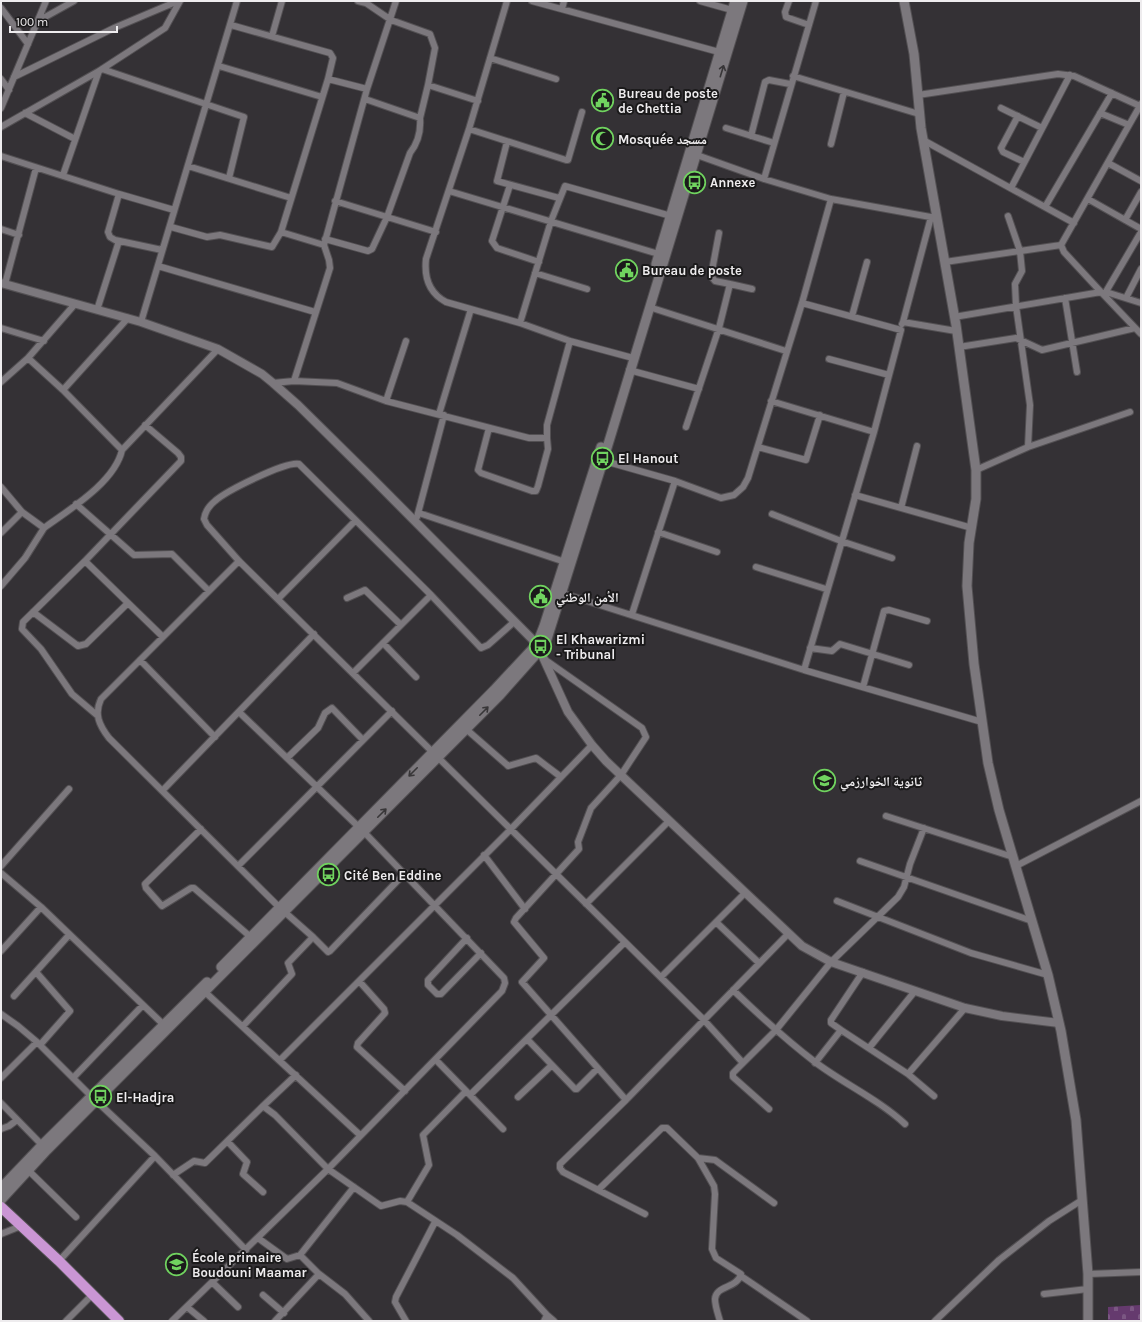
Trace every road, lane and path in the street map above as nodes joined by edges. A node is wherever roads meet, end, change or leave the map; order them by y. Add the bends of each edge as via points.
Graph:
1 (46, 1) edge
2 (74, 1) edge
3 (179, 1) edge
4 (237, 1) edge
5 (282, 1) edge
6 (358, 1) edge
7 (396, 1) edge
8 (507, 1) edge
9 (532, 1) edge
10 (564, 1) edge
11 (700, 1) edge
12 (742, 1) edge
13 (789, 1) edge
14 (816, 1) edge
15 (904, 1) edge
16 (366, 2) edge
17 (734, 6) edge
18 (1, 8) edge
19 (562, 9) junction
20 (391, 20) junction
21 (38, 21) junction
22 (231, 25) junction
23 (809, 25) junction
24 (272, 36) junction
25 (28, 44) junction
26 (719, 52) junction
27 (490, 58) junction
28 (219, 66) junction
29 (100, 70) junction
30 (1070, 75) junction
31 (793, 76) junction
32 (14, 77) junction
33 (328, 79) junction
34 (556, 79) dead end
35 (1, 80) edge
36 (790, 84) junction
37 (428, 85) junction
38 (367, 89) junction
39 (9, 90) junction
40 (844, 92) junction
41 (1112, 93) junction
42 (918, 95) junction
43 (322, 97) junction
44 (365, 99) junction
45 (478, 101) junction
46 (206, 105) junction
47 (1140, 105) edge
48 (1, 108) edge
49 (1001, 108) dead end
50 (582, 112) dead end
51 (25, 113) junction
52 (1100, 113) junction
53 (919, 114) junction
54 (1018, 116) junction
55 (420, 118) junction
56 (1129, 125) junction
57 (1, 128) edge
58 (726, 128) dead end
59 (1042, 128) junction
60 (469, 129) junction
61 (751, 136) junction
62 (75, 139) junction
63 (923, 140) junction
64 (507, 142) junction
65 (774, 143) junction
66 (831, 144) dead end
67 (693, 154) junction
68 (1, 156) edge
69 (1024, 162) junction
70 (1108, 163) junction
71 (188, 166) junction
72 (36, 168) junction
73 (63, 175) junction
74 (229, 178) junction
75 (764, 179) junction
76 (1141, 181) edge
77 (510, 185) junction
78 (1011, 188) junction
79 (449, 191) junction
80 (1141, 192) edge
81 (119, 194) junction
82 (291, 198) junction
83 (559, 198) junction
84 (831, 199) junction
85 (1088, 199) junction
86 (335, 201) junction
87 (504, 207) junction
88 (1045, 207) junction
89 (174, 210) junction
90 (670, 216) junction
91 (1008, 216) dead end
92 (387, 217) junction
93 (934, 218) junction
94 (1126, 220) junction
95 (551, 222) junction
96 (1074, 223) junction
97 (171, 227) junction
98 (1, 229) edge
99 (1141, 230) edge
100 (281, 232) junction
101 (436, 232) junction
102 (719, 233) dead end
103 (19, 235) junction
104 (119, 241) junction
105 (325, 242) junction
106 (1061, 245) junction
107 (162, 250) junction
108 (1020, 251) junction
109 (662, 255) junction
110 (539, 262) junction
111 (867, 262) dead end
112 (945, 262) junction
113 (158, 266) junction
114 (1141, 269) edge
115 (535, 273) junction
116 (3, 284) edge
117 (730, 284) junction
118 (587, 289) dead end
119 (752, 289) dead end
120 (1103, 293) junction
121 (1065, 298) junction
122 (1126, 298) junction
123 (802, 303) junction
124 (1141, 303) edge
125 (75, 304) junction
126 (1016, 306) junction
127 (649, 308) junction
128 (471, 309) junction
129 (97, 310) junction
130 (315, 312) junction
131 (852, 316) junction
132 (954, 316) junction
133 (128, 318) junction
134 (141, 322) junction
135 (903, 322) junction
136 (520, 323) junction
137 (1, 328) edge
138 (719, 328) junction
139 (1135, 328) junction
140 (901, 330) junction
141 (956, 331) junction
142 (1141, 334) edge
143 (1020, 339) junction
144 (44, 341) junction
145 (406, 341) dead end
146 (570, 341) junction
147 (1072, 343) junction
148 (959, 347) junction
149 (218, 350) junction
150 (786, 351) junction
151 (630, 357) junction
152 (28, 358) junction
153 (829, 359) dead end
154 (629, 370) junction
155 (1077, 372) dead end
156 (889, 375) junction
157 (294, 381) junction
158 (1, 382) edge
159 (273, 383) junction
160 (699, 389) junction
161 (64, 390) junction
162 (386, 401) junction
163 (772, 401) junction
164 (1130, 412) dead end
165 (442, 415) junction
166 (820, 415) junction
167 (145, 425) junction
168 (686, 427) dead end
169 (489, 428) junction
170 (874, 432) junction
171 (548, 438) junction
172 (917, 446) dead end
173 (758, 447) junction
174 (1028, 447) junction
175 (122, 450) junction
176 (600, 460) junction
177 (976, 470) junction
178 (675, 481) junction
179 (1, 487) edge
180 (855, 495) junction
181 (76, 504) junction
182 (901, 508) junction
183 (22, 512) junction
184 (418, 513) junction
185 (772, 514) dead end
186 (355, 521) junction
187 (416, 522) junction
188 (44, 528) junction
189 (972, 528) junction
190 (658, 532) junction
191 (1, 533) edge
192 (110, 535) junction
193 (841, 541) junction
194 (717, 552) dead end
195 (892, 558) dead end
196 (85, 561) junction
197 (239, 561) junction
198 (565, 562) junction
199 (756, 567) dead end
200 (1, 586) edge
201 (826, 589) junction
202 (209, 591) junction
203 (562, 593) junction
204 (430, 595) junction
205 (347, 598) dead end
206 (278, 599) junction
207 (128, 603) junction
208 (33, 612) junction
209 (632, 614) junction
210 (927, 621) dead end
211 (514, 622) junction
212 (401, 625) junction
213 (314, 634) junction
214 (163, 637) junction
215 (383, 643) junction
216 (538, 647) junction
217 (810, 648) junction
218 (872, 654) junction
219 (544, 659) junction
220 (140, 660) junction
221 (909, 665) dead end
222 (804, 670) junction
223 (354, 672) junction
224 (416, 677) dead end
225 (863, 687) junction
226 (392, 711) junction
227 (239, 712) junction
228 (98, 716) junction
229 (982, 722) junction
230 (466, 729) junction
231 (215, 737) junction
232 (363, 740) junction
233 (592, 744) junction
234 (435, 755) junction
235 (287, 758) junction
236 (621, 775) junction
237 (561, 777) junction
238 (316, 786) junction
239 (69, 789) dead end
240 (163, 790) junction
241 (1141, 801) edge
242 (886, 816) dead end
243 (669, 820) junction
244 (924, 828) junction
245 (201, 829) junction
246 (361, 829) junction
247 (510, 830) junction
248 (484, 856) junction
249 (860, 861) dead end
250 (1014, 861) junction
251 (1, 866) edge
252 (238, 866) junction
253 (1, 873) edge
254 (405, 874) junction
255 (557, 875) junction
256 (906, 877) junction
257 (745, 892) junction
258 (837, 901) dead end
259 (435, 904) junction
260 (586, 904) junction
261 (41, 907) junction
262 (282, 909) junction
263 (525, 909) junction
264 (878, 917) junction
265 (1032, 921) junction
266 (716, 922) junction
267 (788, 934) junction
268 (69, 935) junction
269 (313, 938) junction
270 (467, 938) junction
271 (253, 939) junction
272 (625, 942) junction
273 (1, 951) edge
274 (481, 953) junction
275 (831, 962) junction
276 (759, 963) junction
277 (36, 972) junction
278 (863, 972) junction
279 (1048, 975) junction
280 (661, 977) junction
281 (359, 981) junction
282 (733, 990) junction
283 (915, 990) junction
284 (205, 992) junction
285 (14, 996) dead end
286 (142, 1005) junction
287 (965, 1008) junction
288 (1, 1014) edge
289 (551, 1015) junction
290 (703, 1019) junction
291 (1059, 1023) junction
292 (243, 1026) junction
293 (166, 1027) junction
294 (776, 1030) junction
295 (841, 1030) junction
296 (527, 1039) junction
297 (38, 1044) junction
298 (869, 1048) junction
299 (280, 1060) junction
300 (436, 1060) junction
301 (743, 1063) junction
302 (815, 1063) junction
303 (552, 1065) junction
304 (598, 1068) junction
305 (908, 1074) junction
306 (296, 1075) junction
307 (1, 1078) edge
308 (73, 1078) junction
309 (405, 1091) junction
310 (468, 1093) junction
311 (934, 1096) dead end
312 (518, 1097) dead end
313 (94, 1099) junction
314 (626, 1100) junction
315 (1, 1103) edge
316 (263, 1106) junction
317 (769, 1109) dead end
318 (17, 1120) junction
319 (905, 1124) dead end
320 (1, 1129) edge
321 (503, 1129) dead end
322 (360, 1135) junction
323 (228, 1142) junction
324 (42, 1145) junction
325 (155, 1156) junction
326 (698, 1158) junction
327 (328, 1169) junction
328 (28, 1170) junction
329 (173, 1175) junction
330 (354, 1187) junction
331 (1, 1188) edge
332 (598, 1190) junction
333 (263, 1192) dead end
334 (1, 1200) edge
335 (1082, 1200) junction
336 (407, 1202) junction
337 (774, 1203) dead end
338 (1, 1207) edge
339 (645, 1214) dead end
340 (76, 1217) dead end
341 (435, 1222) junction
342 (21, 1226) junction
343 (1, 1234) edge
344 (258, 1238) junction
345 (246, 1250) junction
346 (300, 1255) junction
347 (59, 1261) junction
348 (1141, 1272) edge
349 (319, 1274) junction
350 (1088, 1274) junction
351 (741, 1276) junction
352 (212, 1282) junction
353 (1088, 1289) junction
354 (94, 1294) junction
355 (263, 1294) dead end
356 (1044, 1294) dead end
357 (187, 1307) junction
358 (238, 1307) dead end
359 (284, 1313) junction
360 (546, 1318) edge
361 (66, 1321) edge
362 (119, 1321) edge
363 (172, 1321) edge
364 (204, 1321) edge
365 (276, 1321) edge
366 (369, 1321) edge
367 (406, 1321) edge
368 (554, 1321) edge
369 (720, 1321) edge
370 (807, 1321) edge
371 (935, 1321) edge
372 (1088, 1321) edge

1 - 21 street
2 - 21 street
3 - 29 street via 165,28
3 - 32 street via 114,28
4 - 22 street
5 - 24 street
6 - 16 street
7 - 20 street
8 - 27 street
9 - 19 street
10 - 19 street
11 - 17 street
67 -> 12 main road
13 - 23 street via 786,17
14 - 23 street
15 - 42 main road via 914,54
16 - 20 street
17 - 26 main road
18 - 25 street
19 - 26 street
20 - 37 street via 428,32 432,36 435,48
20 - 38 street
21 - 25 street
22 - 24 street
22 - 28 street
23 - 31 street
24 - 33 street via 332,54
25 - 32 street
26 - 67 main road
27 - 34 street
27 - 45 street
28 - 43 street
28 - 46 street
29 - 46 street
29 - 51 street
29 - 62 street
30 - 41 street
30 - 42 street via 1031,77
30 - 59 street
31 - 36 street
31 - 40 street
32 - 39 street
33 - 38 street
33 - 43 street
35 - 39 street
36 - 61 street via 769,80 765,82
36 - 65 street
37 - 45 street
37 - 55 street
38 - 44 street
39 - 48 street
40 - 53 street
40 - 66 street
41 - 47 street
41 - 52 street
42 - 53 main road
43 - 82 street
44 - 55 street
44 - 86 street
45 - 60 street
46 - 71 street
46 - 74 street via 244,118
47 - 56 street
49 - 54 street
50 - 64 street via 568,160
51 - 57 street
51 - 62 street
52 - 56 street
52 - 88 street
53 - 63 main road
54 - 59 street
54 - 69 street via 1001,148 1003,152
55 - 92 street via 421,127 415,147 410,153
56 - 70 street
58 - 61 street
59 - 69 street
60 - 64 street
60 - 79 street
61 - 65 street
62 - 73 street
63 - 78 street
63 - 93 main road
64 - 77 street via 497,180
65 - 75 street
67 - 75 street
67 - 90 main road
67 - 109 main road
68 - 72 street
69 - 78 street
70 - 76 street
70 - 85 street
71 - 74 street
71 - 89 street
72 - 73 street
72 - 103 street
73 - 81 street
74 - 82 street
75 - 84 street
77 - 83 street
77 - 87 street
78 - 88 street
79 - 87 street
79 - 101 street
80 - 94 street
81 - 89 street
81 - 104 street via 108,232 110,237
82 - 100 street
83 - 90 street via 567,186
83 - 95 street
84 - 93 street
84 - 123 street
85 - 94 street
85 - 96 street
86 - 92 street
86 - 105 street
87 - 95 street
87 - 110 street via 492,241 494,246
88 - 96 street
89 - 97 street
90 - 109 main road
91 - 108 street
92 - 101 street
92 - 105 street via 371,251
93 - 112 main road
93 - 135 street
94 - 99 street
95 - 109 street
95 - 110 street
96 - 106 street
97 - 100 street via 207,237 220,235 269,248 274,245
97 - 107 street
98 - 103 street
99 - 120 street
100 - 105 street
101 - 128 street via 426,259 425,271 428,282 439,298
102 - 117 street via 711,276 715,281
103 - 116 street
104 - 107 street
104 - 129 street
105 - 130 street via 330,268
106 - 108 street
106 - 120 street via 1064,252
107 - 113 street
108 - 112 street
108 - 126 street via 1022,271 1015,284
109 - 127 main road
109 - 151 main road
110 - 115 street
111 - 131 street
112 - 132 main road
113 - 130 street
113 - 134 street
114 - 122 street
115 - 118 street
115 - 136 street
116 - 125 street
117 - 119 street
117 - 138 street
120 - 121 street
120 - 122 street
120 - 139 street
121 - 126 street
121 - 147 street
122 - 124 street
123 - 131 street
123 - 150 street
125 - 129 street
125 - 144 street
126 - 132 street
126 - 143 street
127 - 138 street
127 - 151 main road
128 - 136 street
128 - 165 street
129 - 133 street
130 - 157 street
131 - 140 street
132 - 141 main road
133 - 134 street
133 - 161 street
134 - 149 street
135 - 140 street
135 - 141 street
136 - 146 street
137 - 144 street
138 - 150 street
138 - 160 street
139 - 142 street
139 - 147 street
140 - 156 street
141 - 148 main road
143 - 147 street via 1042,350
143 - 148 street
143 - 174 street via 1030,405
144 - 152 street
145 - 162 street
146 - 151 street
146 - 171 street via 547,425
147 - 155 street
148 - 177 main road
149 - 159 street via 262,374
149 - 167 street
150 - 163 street
151 - 154 main road
151 - 176 main road
152 - 158 street
152 - 161 street
153 - 156 street
154 - 160 street
154 - 176 main road
156 - 170 street
157 - 159 street
157 - 162 street via 337,383
159 - 187 street
160 - 168 street
161 - 175 street
162 - 165 street
163 - 166 street
163 - 173 street
164 - 174 street
165 - 169 street
165 - 184 street
166 - 170 street
166 - 173 street via 806,460
167 - 175 street
167 - 192 street via 181,457 181,461
169 - 171 street via 528,438
169 - 171 street via 478,470 532,491 536,491 538,486 548,449
170 - 180 street
172 - 182 street
173 - 178 street via 748,478 734,496 721,498
174 - 177 street
175 - 181 street via 120,458 107,477
176 - 178 street
176 - 198 main road
176 - 203 main road
177 - 189 main road
178 - 190 street
179 - 183 street
180 - 182 street
180 - 193 street
181 - 188 street
181 - 192 street
182 - 189 street
183 - 188 street
183 - 191 street
184 - 187 street
184 - 198 street
185 - 193 street
186 - 197 street via 299,464 288,464 221,496 204,515 206,525
186 - 204 street
186 - 206 street
187 - 211 street
188 - 200 street via 25,558
189 - 229 main road via 967,586
190 - 194 street
190 - 209 street
192 - 196 street
192 - 202 street via 136,556 172,554
193 - 195 street
193 - 201 street
196 - 207 street
196 - 208 street
197 - 202 street
197 - 206 street
198 - 216 main road
199 - 201 street
201 - 217 street
202 - 214 street
203 - 209 street
203 - 216 main road via 547,639
204 - 211 street via 481,648 488,646
204 - 212 street
205 - 212 street via 365,590
206 - 213 street
207 - 208 street via 81,646
207 - 214 street
208 - 228 street via 23,622 22,629 41,649 72,694
209 - 222 street
210 - 218 street via 886,610
211 - 216 street
212 - 215 street
213 - 223 street
213 - 227 street
214 - 220 street
215 - 223 street
215 - 224 street
216 - 219 street
230 -> 216 main road via 500,696
216 - 234 main road
217 - 218 street via 832,651 840,644
217 - 222 street
218 - 221 street
218 - 225 street
219 - 233 street via 568,712
219 - 236 street via 645,732 646,737
220 - 228 street via 101,699
220 - 231 street
222 - 225 street
223 - 226 street
225 - 229 street
226 - 232 street
226 - 234 street
227 - 231 street
227 - 235 street
228 - 240 street via 98,721 109,738
229 - 250 main road via 988,763
230 - 234 main road
230 - 237 street via 508,766 536,758
231 - 240 street
232 - 235 street via 332,708 325,713 318,728
232 - 238 street
233 - 236 street
233 - 237 street
234 - 246 main road
234 - 247 street
235 - 238 street
236 - 243 street
236 - 255 street via 591,808 578,842 579,849
237 - 247 street
238 - 246 street
238 - 252 street
239 - 251 street
240 - 245 street
241 - 250 street
242 - 244 street
243 - 257 street
243 - 260 street
244 - 250 street
244 - 256 street
245 - 252 street
245 - 271 street via 145,886 162,906 194,888
246 - 254 street
246 - 262 main road
247 - 248 street
247 - 255 street
248 - 259 street
248 - 263 street
249 - 256 street
250 - 265 main road
252 - 262 street
253 - 261 street
254 - 259 street
254 - 269 street via 330,951 328,952
255 - 260 street
255 - 263 street
256 - 264 street via 901,893
256 - 265 street
257 - 266 street
257 - 267 street
258 - 264 street
259 - 270 street
259 - 281 street
260 - 272 street
261 - 268 street
261 - 273 street
262 - 269 street
262 - 271 main road
263 - 289 street via 514,922 544,959 522,982
264 - 275 street
264 - 279 street via 972,953
265 - 279 main road
266 - 276 street
266 - 280 street
267 - 275 street via 802,946
267 - 276 street
268 - 277 street
268 - 286 street
269 - 292 street via 288,963 292,974
270 - 274 street
270 - 274 street via 428,980 428,985 441,994
271 - 284 main road
271 - 293 main road
272 - 280 street
272 - 289 street
274 - 300 street via 504,978 504,987
275 - 278 street
275 - 294 street
276 - 282 street
277 - 285 street
277 - 297 street via 70,1011
278 - 283 street
278 - 295 street via 831,1020 831,1023
279 - 291 main road
280 - 290 street
281 - 299 street
281 - 309 street via 385,1013 357,1047
282 - 290 street
282 - 294 street
283 - 287 street
283 - 298 street
284 - 292 street
284 - 293 main road
286 - 293 street
286 - 308 street
287 - 291 street via 1002,1016
287 - 305 street
288 - 297 street
289 - 296 street
289 - 304 street
290 - 301 street
290 - 314 street
291 - 335 main road via 1076,1120
292 - 299 street
293 - 313 main road
294 - 301 street
294 - 302 street
295 - 298 street
295 - 302 street
296 - 303 street
296 - 310 street
297 - 307 street
297 - 308 street
298 - 305 street
299 - 306 street
300 - 309 street
300 - 310 street
301 - 317 street via 733,1073 733,1077
302 - 319 street via 892,1112
303 - 304 street via 575,1089
303 - 312 street
304 - 314 street
305 - 311 street
306 - 316 street
306 - 322 street
308 - 313 street
309 - 322 street
310 - 321 street
310 - 336 street via 423,1135 429,1165
313 - 324 main road
313 - 325 street
313 - 328 main road
314 - 332 street via 560,1166 563,1172
315 - 318 street
316 - 323 street
316 - 327 street
318 - 320 street
318 - 324 street
322 - 327 street
323 - 329 street via 204,1163 194,1161
323 - 333 street via 247,1162 243,1174
324 - 331 main road
325 - 329 street
325 - 347 street
326 - 332 street via 664,1127
326 - 337 street via 715,1160
326 - 351 street via 715,1190 712,1249 714,1255 738,1271
327 - 330 street
327 - 344 street
328 - 334 main road
328 - 340 street
329 - 345 street
330 - 336 street via 382,1206 400,1201
330 - 346 street
332 - 339 street
335 - 350 main road
335 - 371 street via 1049,1220 999,1260
336 - 341 street
338 - 342 highway
341 - 360 street via 457,1235 512,1278
341 - 367 street via 395,1299
342 - 343 street
342 - 347 highway
344 - 345 street
344 - 346 street via 287,1259
345 - 352 street
346 - 349 street
347 - 354 highway
348 - 350 street
349 - 359 street
349 - 366 street via 345,1294
350 - 353 main road
351 - 369 street via 733,1285 716,1295
351 - 370 street
352 - 357 street
352 - 358 street
353 - 356 street
353 - 372 main road
354 - 361 street
354 - 362 highway
355 - 359 street
357 - 363 street
357 - 364 street
359 - 365 street
360 - 368 street

